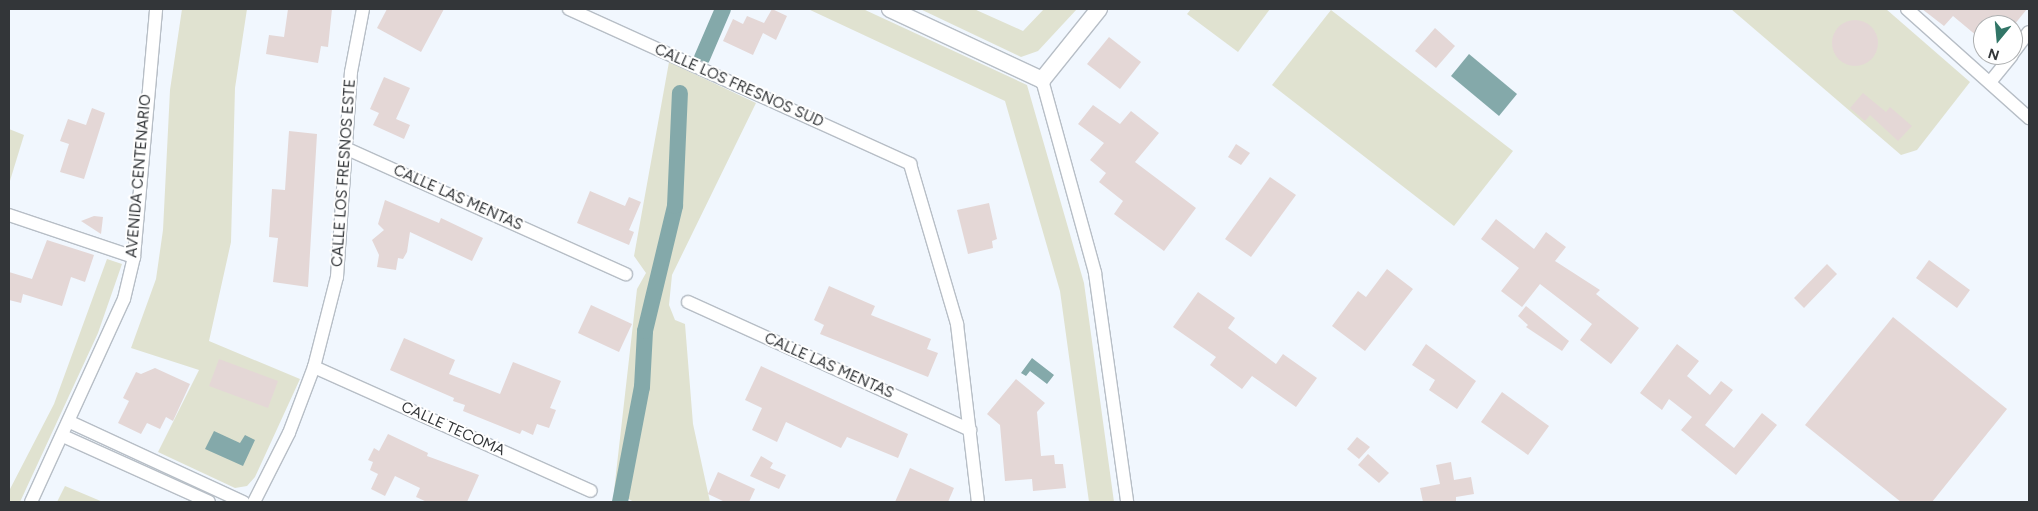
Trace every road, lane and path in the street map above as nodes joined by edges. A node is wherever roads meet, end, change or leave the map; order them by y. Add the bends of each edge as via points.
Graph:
1 (156, 9) edge
2 (363, 9) edge
3 (569, 9) edge
4 (890, 9) edge
5 (1099, 9) edge
6 (1906, 9) edge
7 (2003, 65) edge
8 (1042, 80) junction
9 (1991, 81) junction
10 (2029, 118) edge
11 (345, 148) junction
12 (9, 215) edge
13 (134, 257) junction
14 (626, 274) dead end
15 (688, 302) dead end
16 (314, 367) junction
17 (70, 422) junction
18 (970, 430) junction
19 (64, 436) junction
20 (591, 491) dead end
21 (32, 502) edge
22 (209, 502) edge
23 (243, 502) edge
24 (254, 502) edge
25 (978, 502) edge
26 (1127, 502) edge

1 - 13 street, AVENIDA CENTENARIO
2 - 11 street, CALLE LOS FRESNOS ESTE via 350,72
3 - 18 street, CALLE LOS FRESNOS SUD via 910,164 957,324
4 - 8 street
5 - 8 street
6 - 9 street
7 - 9 street
8 - 26 street via 1095,273
9 - 10 street
11 - 14 street, CALLE LAS MENTAS
11 - 16 street, CALLE LOS FRESNOS ESTE via 337,277
12 - 13 street
13 - 17 street, AVENIDA CENTENARIO via 124,299
15 - 18 street, CALLE LAS MENTAS
16 - 20 street, CALLE TECOMA
16 - 24 street, CALLE LOS FRESNOS ESTE via 289,433
17 - 19 street, AVENIDA CENTENARIO
17 - 23 street
18 - 25 street
19 - 21 street, AVENIDA CENTENARIO
19 - 22 street

